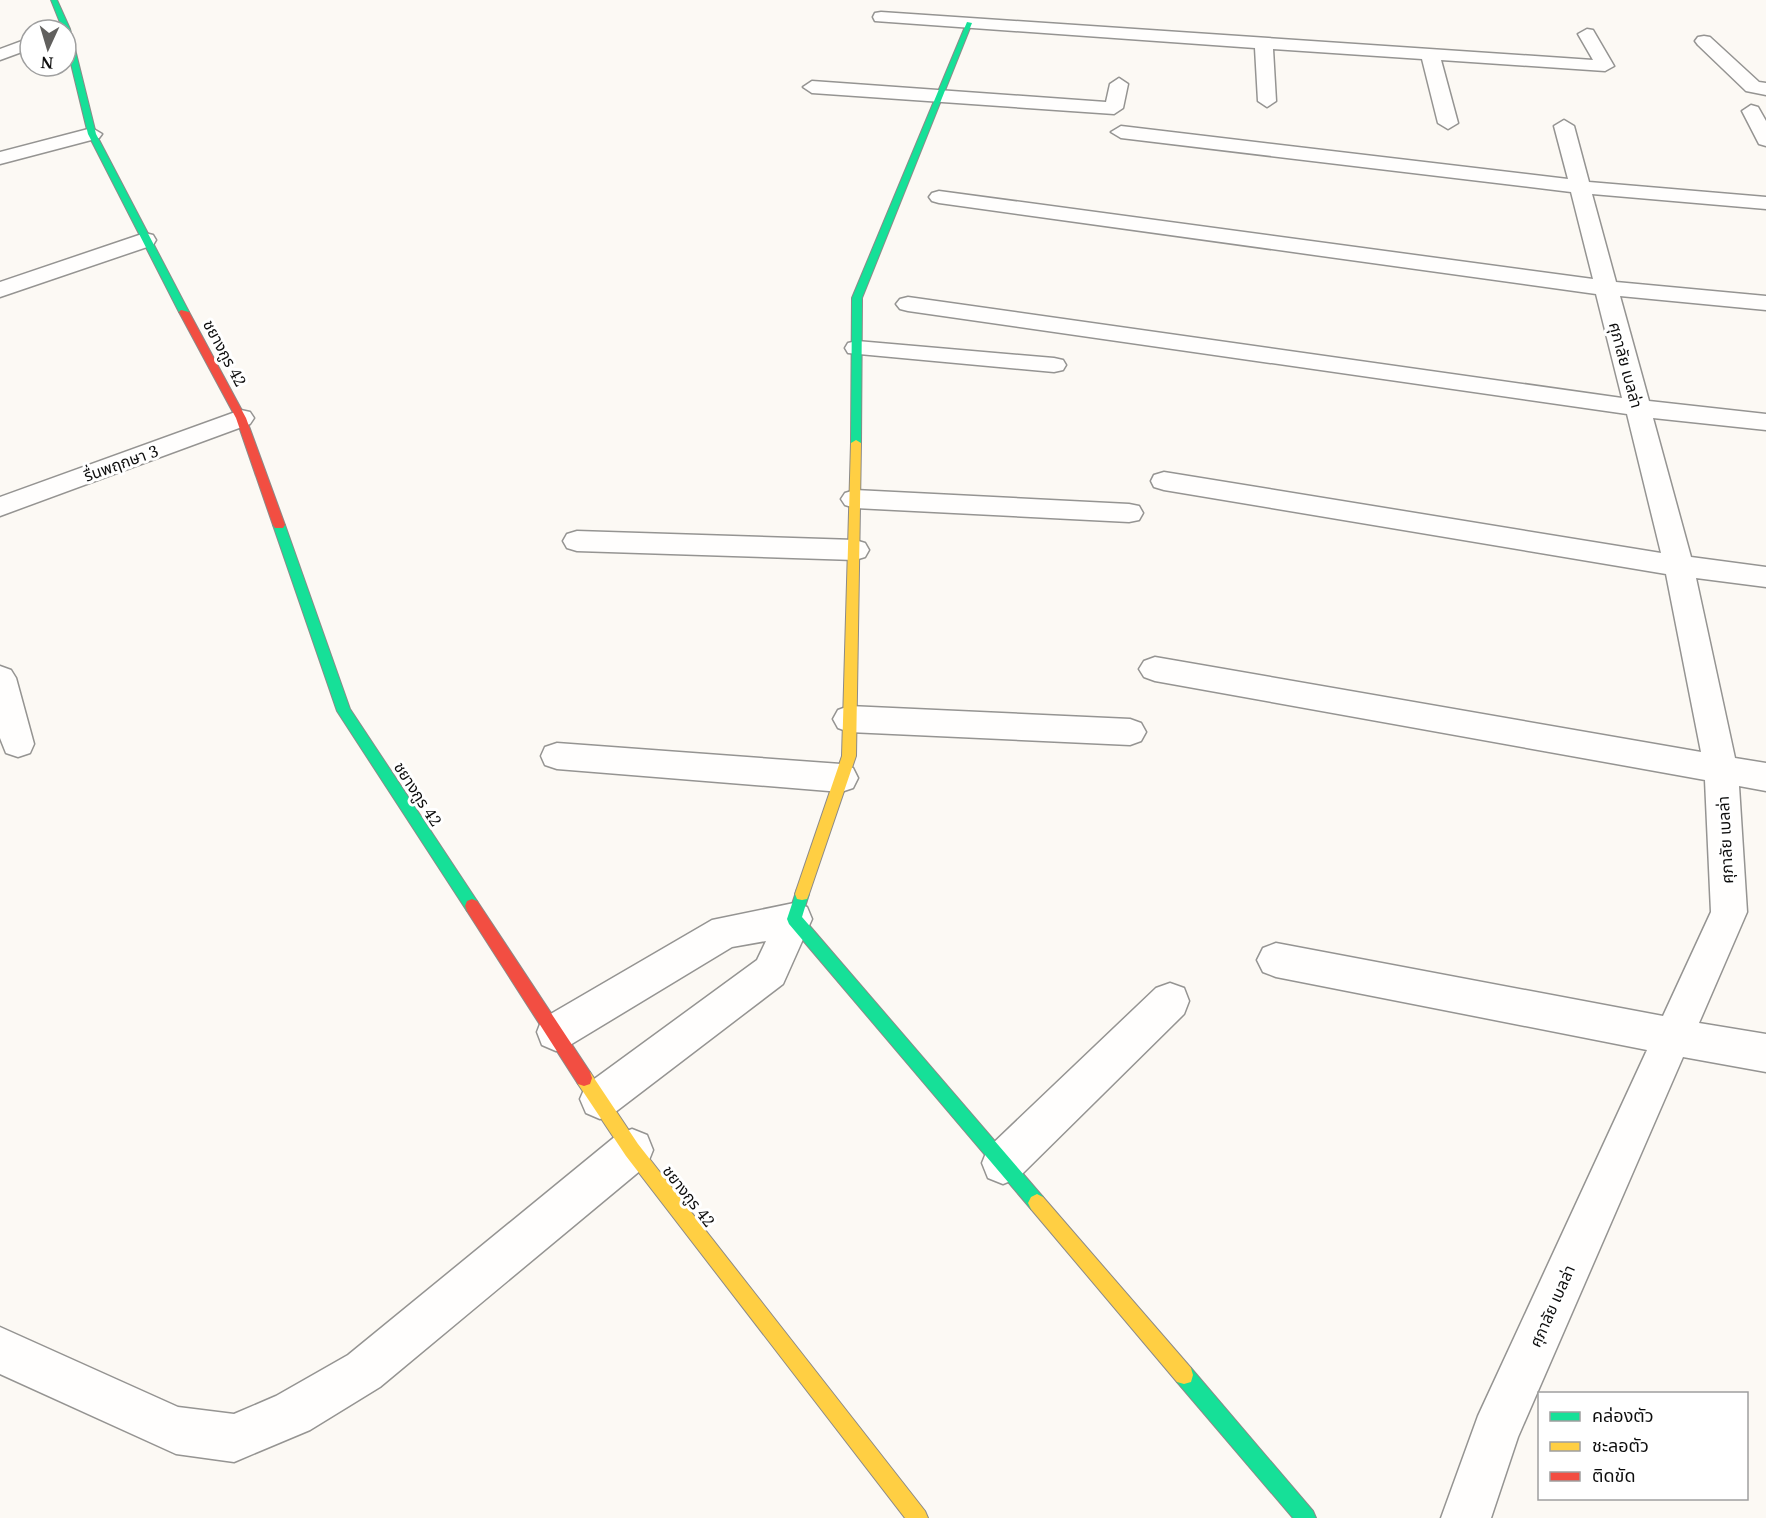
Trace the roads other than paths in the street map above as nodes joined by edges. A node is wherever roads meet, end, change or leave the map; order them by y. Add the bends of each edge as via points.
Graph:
1 (54, 0) edge
2 (881, 17) dead end
3 (61, 18) edge
4 (969, 23) junction
5 (1587, 34) dead end
6 (1704, 41) dead end
7 (1264, 43) junction
8 (18, 48) edge
9 (1430, 54) junction
10 (0, 55) edge
11 (78, 78) edge
12 (1119, 84) dead end
13 (812, 87) dead end
14 (1766, 89) edge
15 (939, 96) junction
16 (1267, 101) dead end
17 (1750, 111) dead end
18 (1448, 123) dead end
19 (1564, 126) dead end
20 (1121, 132) dead end
21 (92, 134) junction
22 (1766, 140) edge
23 (0, 158) edge
24 (1580, 188) junction
25 (939, 196) dead end
26 (1766, 203) edge
27 (145, 240) junction
28 (1606, 288) junction
29 (0, 290) edge
30 (1766, 303) edge
31 (908, 304) dead end
32 (857, 348) junction
33 (1054, 365) dead end
34 (1637, 408) junction
35 (241, 418) junction
36 (1766, 422) edge
37 (1164, 481) dead end
38 (855, 498) junction
39 (0, 507) edge
40 (1129, 513) dead end
41 (578, 541) dead end
42 (855, 550) junction
43 (1678, 566) junction
44 (1766, 577) edge
45 (1155, 669) dead end
46 (0, 678) edge
47 (849, 719) junction
48 (1130, 732) dead end
49 (18, 744) dead end
50 (557, 756) dead end
51 (1721, 771) junction
52 (1766, 777) edge
53 (841, 778) junction
54 (794, 919) junction
55 (1276, 960) dead end
56 (1170, 1001) dead end
57 (556, 1032) junction
58 (1673, 1038) junction
59 (1766, 1053) edge
60 (600, 1099) junction
61 (632, 1150) junction
62 (1004, 1163) junction
63 (0, 1350) edge
64 (918, 1518) edge
65 (1306, 1518) edge
66 (1466, 1518) edge

1 - 3 street, ชยางกูร 42
2 - 4 street
4 - 7 street
4 - 15 street
5 - 9 street via 1605,66
6 - 14 street via 1753,87
7 - 9 street
7 - 16 street
8 - 10 street
9 - 18 street
11 - 21 street, ชยางกูร 42
12 - 15 street via 1114,108
13 - 15 street
15 - 32 street via 857,298
17 - 22 street
19 - 24 street, ศุภาลัย เบลล่า
20 - 24 street
21 - 23 street
21 - 27 street, ชยางกูร 42
24 - 26 street
24 - 28 street, ศุภาลัย เบลล่า
25 - 28 street
27 - 29 street
27 - 35 street, ชยางกูร 42
28 - 30 street
28 - 34 street, ศุภาลัย เบลล่า
31 - 34 street
32 - 33 street
32 - 38 street
34 - 36 street
34 - 43 street, ศุภาลัย เบลล่า
35 - 39 street, รื่นพฤกษา 3
35 - 57 street, ชยางกูร 42 via 344,711
37 - 43 street
38 - 40 street
38 - 42 street
41 - 42 street
42 - 47 street
43 - 44 street
43 - 51 street, ศุภาลัย เบลล่า
45 - 51 street
46 - 49 street
47 - 48 street
47 - 53 street via 849,756
50 - 53 street
51 - 52 street
51 - 58 street, ศุภาลัย เบลล่า via 1729,912
53 - 54 street
54 - 57 street via 725,932
54 - 60 street via 770,972
54 - 62 street
55 - 58 street
56 - 62 street
57 - 60 street, ชยางกูร 42
58 - 59 street
58 - 66 street, ศุภาลัย เบลล่า via 1495,1432
60 - 61 street, ชยางกูร 42
61 - 63 street via 364,1371 293,1413 234,1438 176,1430
61 - 64 street, ชยางกูร 42
62 - 65 street

